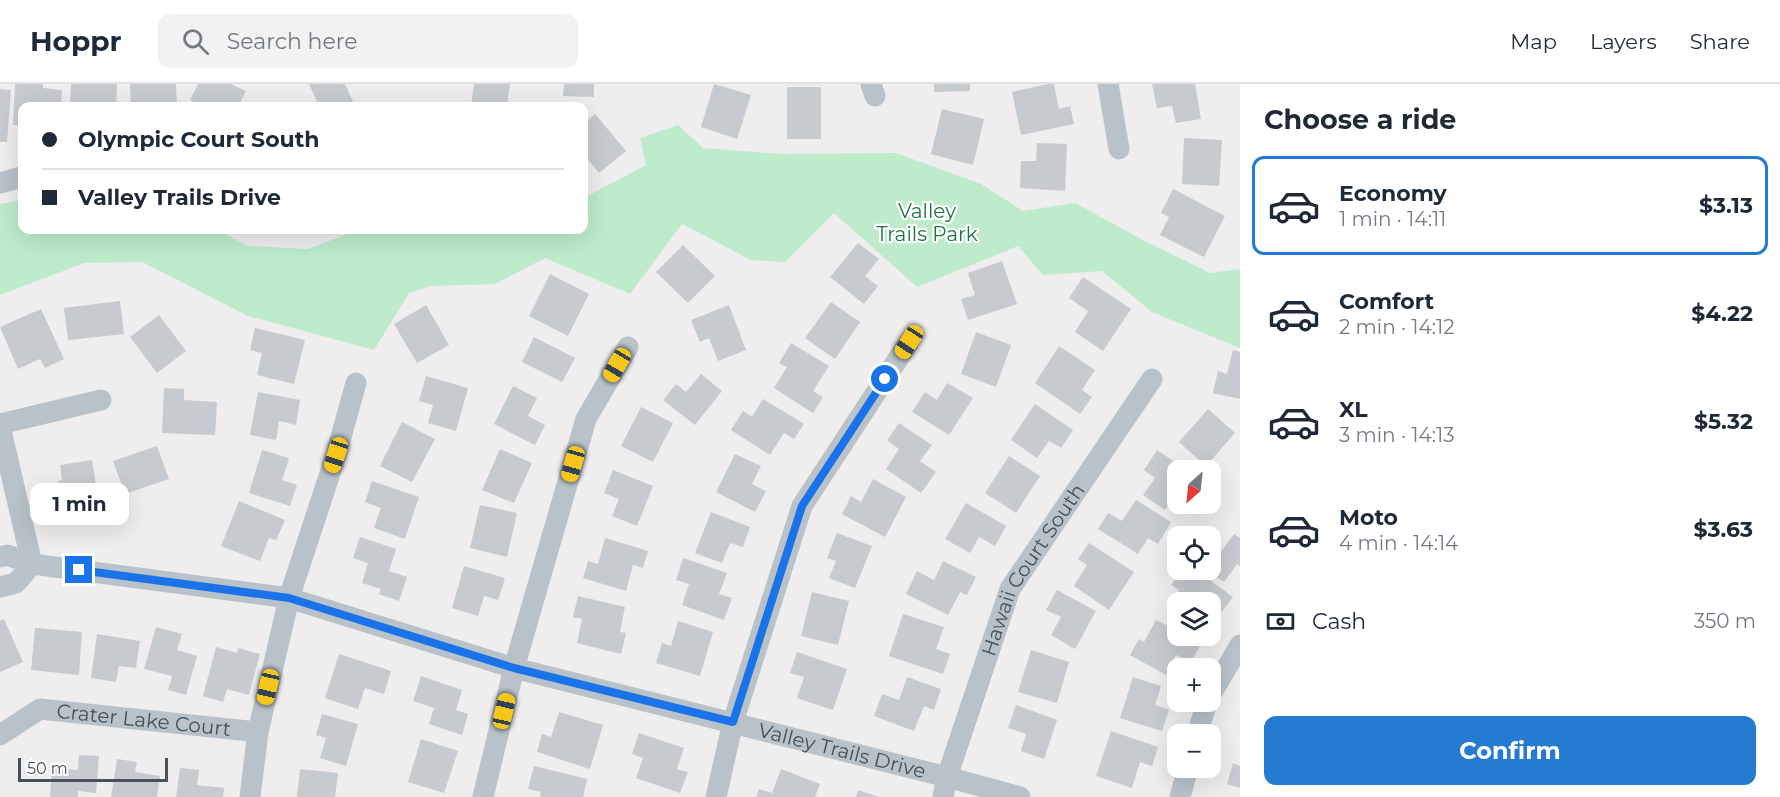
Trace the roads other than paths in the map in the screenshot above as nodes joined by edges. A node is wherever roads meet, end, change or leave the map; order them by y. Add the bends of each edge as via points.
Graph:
1 (1108, 84) edge
2 (1119, 149) dead end
3 (18, 178) edge
4 (0, 183) edge
5 (909, 342) dead end
6 (628, 347) dead end
7 (1152, 379) dead end
8 (356, 383) dead end
9 (100, 400) dead end
10 (0, 425) edge
11 (0, 557) edge
12 (32, 564) junction
13 (0, 587) edge
14 (289, 598) junction
15 (1240, 645) edge
16 (514, 668) junction
17 (1221, 677) edge
18 (733, 722) junction
19 (258, 732) junction
20 (0, 735) edge
21 (1185, 778) edge
22 (945, 787) edge
23 (250, 797) edge
24 (483, 797) edge
25 (716, 797) edge
26 (1020, 797) edge
27 (1180, 797) edge

1 - 2 street
3 - 4 street
5 - 18 street via 802,506
6 - 16 street via 586,419
7 - 22 street, Hawaii Court South via 1010,589
8 - 14 street
9 - 10 street
10 - 12 street
11 - 12 street, Valley Trails Drive via 7,555
12 - 13 street via 15,583
12 - 14 street, Valley Trails Drive
14 - 16 street, Valley Trails Drive
14 - 19 street
15 - 17 street
16 - 18 street, Valley Trails Drive
16 - 24 street
18 - 22 street, Valley Trails Drive
18 - 25 street
19 - 20 street, Crater Lake Court via 40,709
19 - 23 street
21 - 27 street
22 - 26 street, Valley Trails Drive

